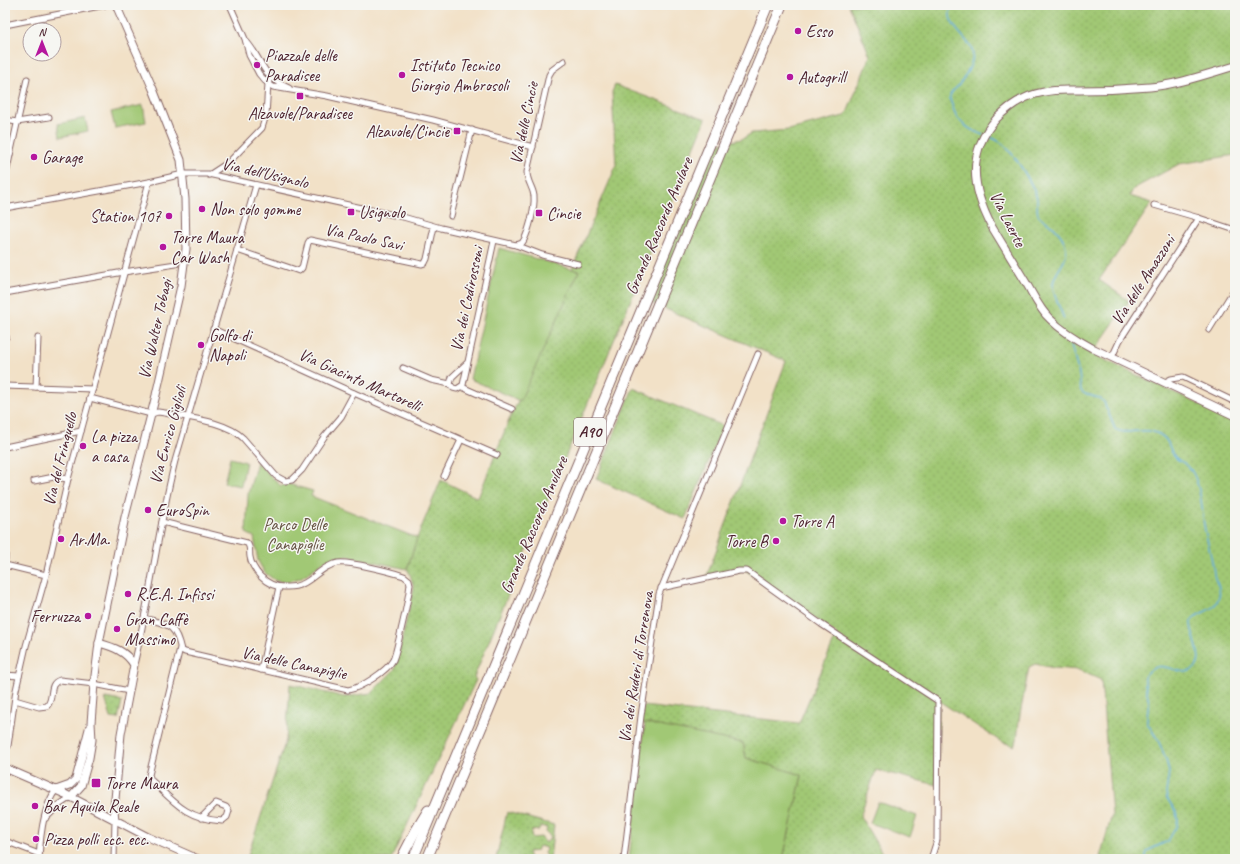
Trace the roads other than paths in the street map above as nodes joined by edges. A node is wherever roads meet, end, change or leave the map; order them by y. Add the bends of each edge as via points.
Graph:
1 (106, 5) edge
2 (116, 5) edge
3 (230, 5) edge
4 (768, 5) edge
5 (782, 5) edge
6 (5, 26) edge
7 (244, 39) junction
8 (564, 61) dead end
9 (1235, 66) edge
10 (270, 77) junction
11 (27, 79) dead end
12 (268, 84) junction
13 (292, 90) junction
14 (49, 117) dead end
15 (5, 120) edge
16 (17, 122) junction
17 (472, 130) junction
18 (533, 147) junction
19 (183, 174) junction
20 (209, 175) junction
21 (5, 178) edge
22 (148, 182) junction
23 (256, 185) junction
24 (1154, 205) dead end
25 (5, 208) edge
26 (451, 216) dead end
27 (1199, 218) junction
28 (434, 226) junction
29 (1235, 230) edge
30 (494, 241) junction
31 (516, 246) junction
32 (237, 250) junction
33 (176, 264) dead end
34 (578, 264) dead end
35 (124, 272) junction
36 (1235, 288) edge
37 (5, 293) edge
38 (214, 329) junction
39 (1209, 330) dead end
40 (38, 338) dead end
41 (758, 354) dead end
42 (1112, 358) junction
43 (467, 363) junction
44 (403, 368) dead end
45 (1164, 382) junction
46 (450, 384) junction
47 (5, 386) edge
48 (36, 387) junction
49 (462, 387) junction
50 (93, 389) junction
51 (354, 393) junction
52 (90, 398) junction
53 (1235, 402) edge
54 (512, 409) dead end
55 (151, 414) junction
56 (1235, 416) edge
57 (188, 418) junction
58 (81, 431) junction
59 (460, 440) junction
60 (5, 447) edge
61 (496, 456) dead end
62 (444, 476) dead end
63 (68, 479) junction
64 (34, 481) dead end
65 (5, 511) edge
66 (162, 522) junction
67 (5, 559) edge
68 (5, 565) edge
69 (46, 575) junction
70 (279, 587) junction
71 (661, 588) junction
72 (144, 618) junction
73 (99, 643) junction
74 (180, 648) junction
75 (134, 665) junction
76 (261, 670) junction
77 (5, 675) edge
78 (19, 676) junction
79 (94, 684) junction
80 (129, 691) junction
81 (15, 700) junction
82 (91, 723) junction
83 (8, 746) dead end
84 (5, 768) edge
85 (461, 776) junction
86 (56, 790) junction
87 (440, 792) junction
88 (71, 797) junction
89 (45, 818) junction
90 (202, 818) junction
91 (115, 820) junction
92 (5, 841) edge
93 (39, 856) edge
94 (114, 859) edge
95 (197, 859) edge
96 (205, 859) edge
97 (401, 859) edge
98 (413, 859) edge
99 (427, 859) edge
100 (433, 859) edge
101 (624, 859) edge
102 (931, 859) edge

1 - 6 street
2 - 19 street, Via Walter Tobagi via 169,129 181,160
3 - 7 street
4 - 87 highway, Grande Raccordo Anulare / A90
5 - 85 highway, Grande Raccordo Anulare / A90
7 - 10 street
7 - 12 street via 259,74
8 - 18 street, Via delle Cincie via 549,75
9 - 42 street, Via Laerte via 1159,86 1066,89 1039,93 1015,103 1003,113 990,126 981,143 976,157 980,201 995,232 1040,306 1062,329
10 - 12 street
10 - 13 street
11 - 16 street
12 - 13 street via 278,89
12 - 20 street via 265,119 260,130 229,162
13 - 17 street
14 - 16 street
15 - 16 street
16 - 21 street
17 - 18 street
17 - 26 street
18 - 31 street, Via delle Cincie via 527,175 534,197 532,215 524,240
19 - 20 street, Via dell'Usignolo
19 - 22 street, Via dell'Usignolo
19 - 55 street, Via Walter Tobagi via 186,217 185,263
20 - 23 street, Via dell'Usignolo
22 - 25 street, Via dell'Usignolo
22 - 35 street, Via del Fringuello
23 - 28 street, Via dell'Usignolo
23 - 32 street, Via Enrico Giglioli
24 - 27 street
27 - 29 street
27 - 42 street, Via delle Amazzoni via 1120,340
28 - 30 street, Via dell'Usignolo
28 - 32 street, Via Paolo Savi via 428,259 422,264 310,240 299,271
30 - 31 street, Via dell'Usignolo
30 - 43 street, Via dei Codirossoni
31 - 34 street
32 - 38 street, Via Enrico Giglioli
33 - 35 street
35 - 37 street
35 - 50 street, Via del Fringuello
36 - 39 street
38 - 51 street, Via Giacinto Martorelli
38 - 57 street, Via Enrico Giglioli
40 - 48 street
41 - 71 street, Via dei Ruderi di Torrenova
42 - 45 street, Via Laerte
43 - 46 street via 452,377
43 - 49 street, Via dei Codirossoni
44 - 46 street via 431,380
45 - 53 street via 1183,377
45 - 56 street, Via Laerte
46 - 49 street via 456,389
47 - 48 street
48 - 50 street
49 - 54 street
50 - 52 street, Via del Fringuello
51 - 57 street via 342,416 302,470 292,480 287,481 276,476 238,433
51 - 59 street, Via Giacinto Martorelli
52 - 55 street
52 - 58 street, Via del Fringuello
55 - 57 street via 160,412
55 - 73 street, Via Walter Tobagi via 126,511
57 - 66 street, Via Enrico Giglioli
58 - 60 street
58 - 63 street, Via del Fringuello
59 - 61 street, Via Giacinto Martorelli
59 - 62 street
63 - 64 street via 54,477
63 - 69 street, Via del Fringuello
65 - 67 street
66 - 70 street via 247,543 255,569 264,580
66 - 72 street, Via Enrico Giglioli
68 - 69 street
69 - 78 street, Via del Fringuello
70 - 76 street
70 - 76 street, Via delle Canapiglie via 299,586 328,567 342,562 401,575 407,578 410,584 393,659 384,669 361,685 350,690 341,690
71 - 101 street, Via dei Ruderi di Torrenova via 641,716
71 - 102 street via 747,571 821,624 938,701 937,840
72 - 74 street via 172,628 179,639
72 - 75 street, Via Enrico Giglioli
73 - 75 street via 121,651
73 - 79 street, Via Walter Tobagi
74 - 76 street, Via delle Canapiglie via 185,653
74 - 90 street via 149,775 151,780 184,810
75 - 80 street, Via Enrico Giglioli
77 - 78 street
78 - 81 street, Via del Fringuello
79 - 80 street
79 - 81 street via 58,681 52,686 50,703 44,707
79 - 82 street, Via Walter Tobagi
80 - 91 street, Via Enrico Giglioli via 121,734
81 - 83 street, Via del Fringuello
82 - 86 street, Via Walter Tobagi via 76,779 70,785
82 - 88 street, Via Walter Tobagi via 92,740 82,784
84 - 86 street
85 - 99 highway, Grande Raccordo Anulare / A90
85 - 100 highway via 459,796
86 - 88 street
86 - 89 street
87 - 97 highway
87 - 98 highway, Grande Raccordo Anulare / A90
88 - 89 street
88 - 91 street
89 - 93 street
90 - 90 street via 222,821 229,811 226,807 216,804
91 - 94 street
91 - 95 street
92 - 93 street
95 - 96 street

